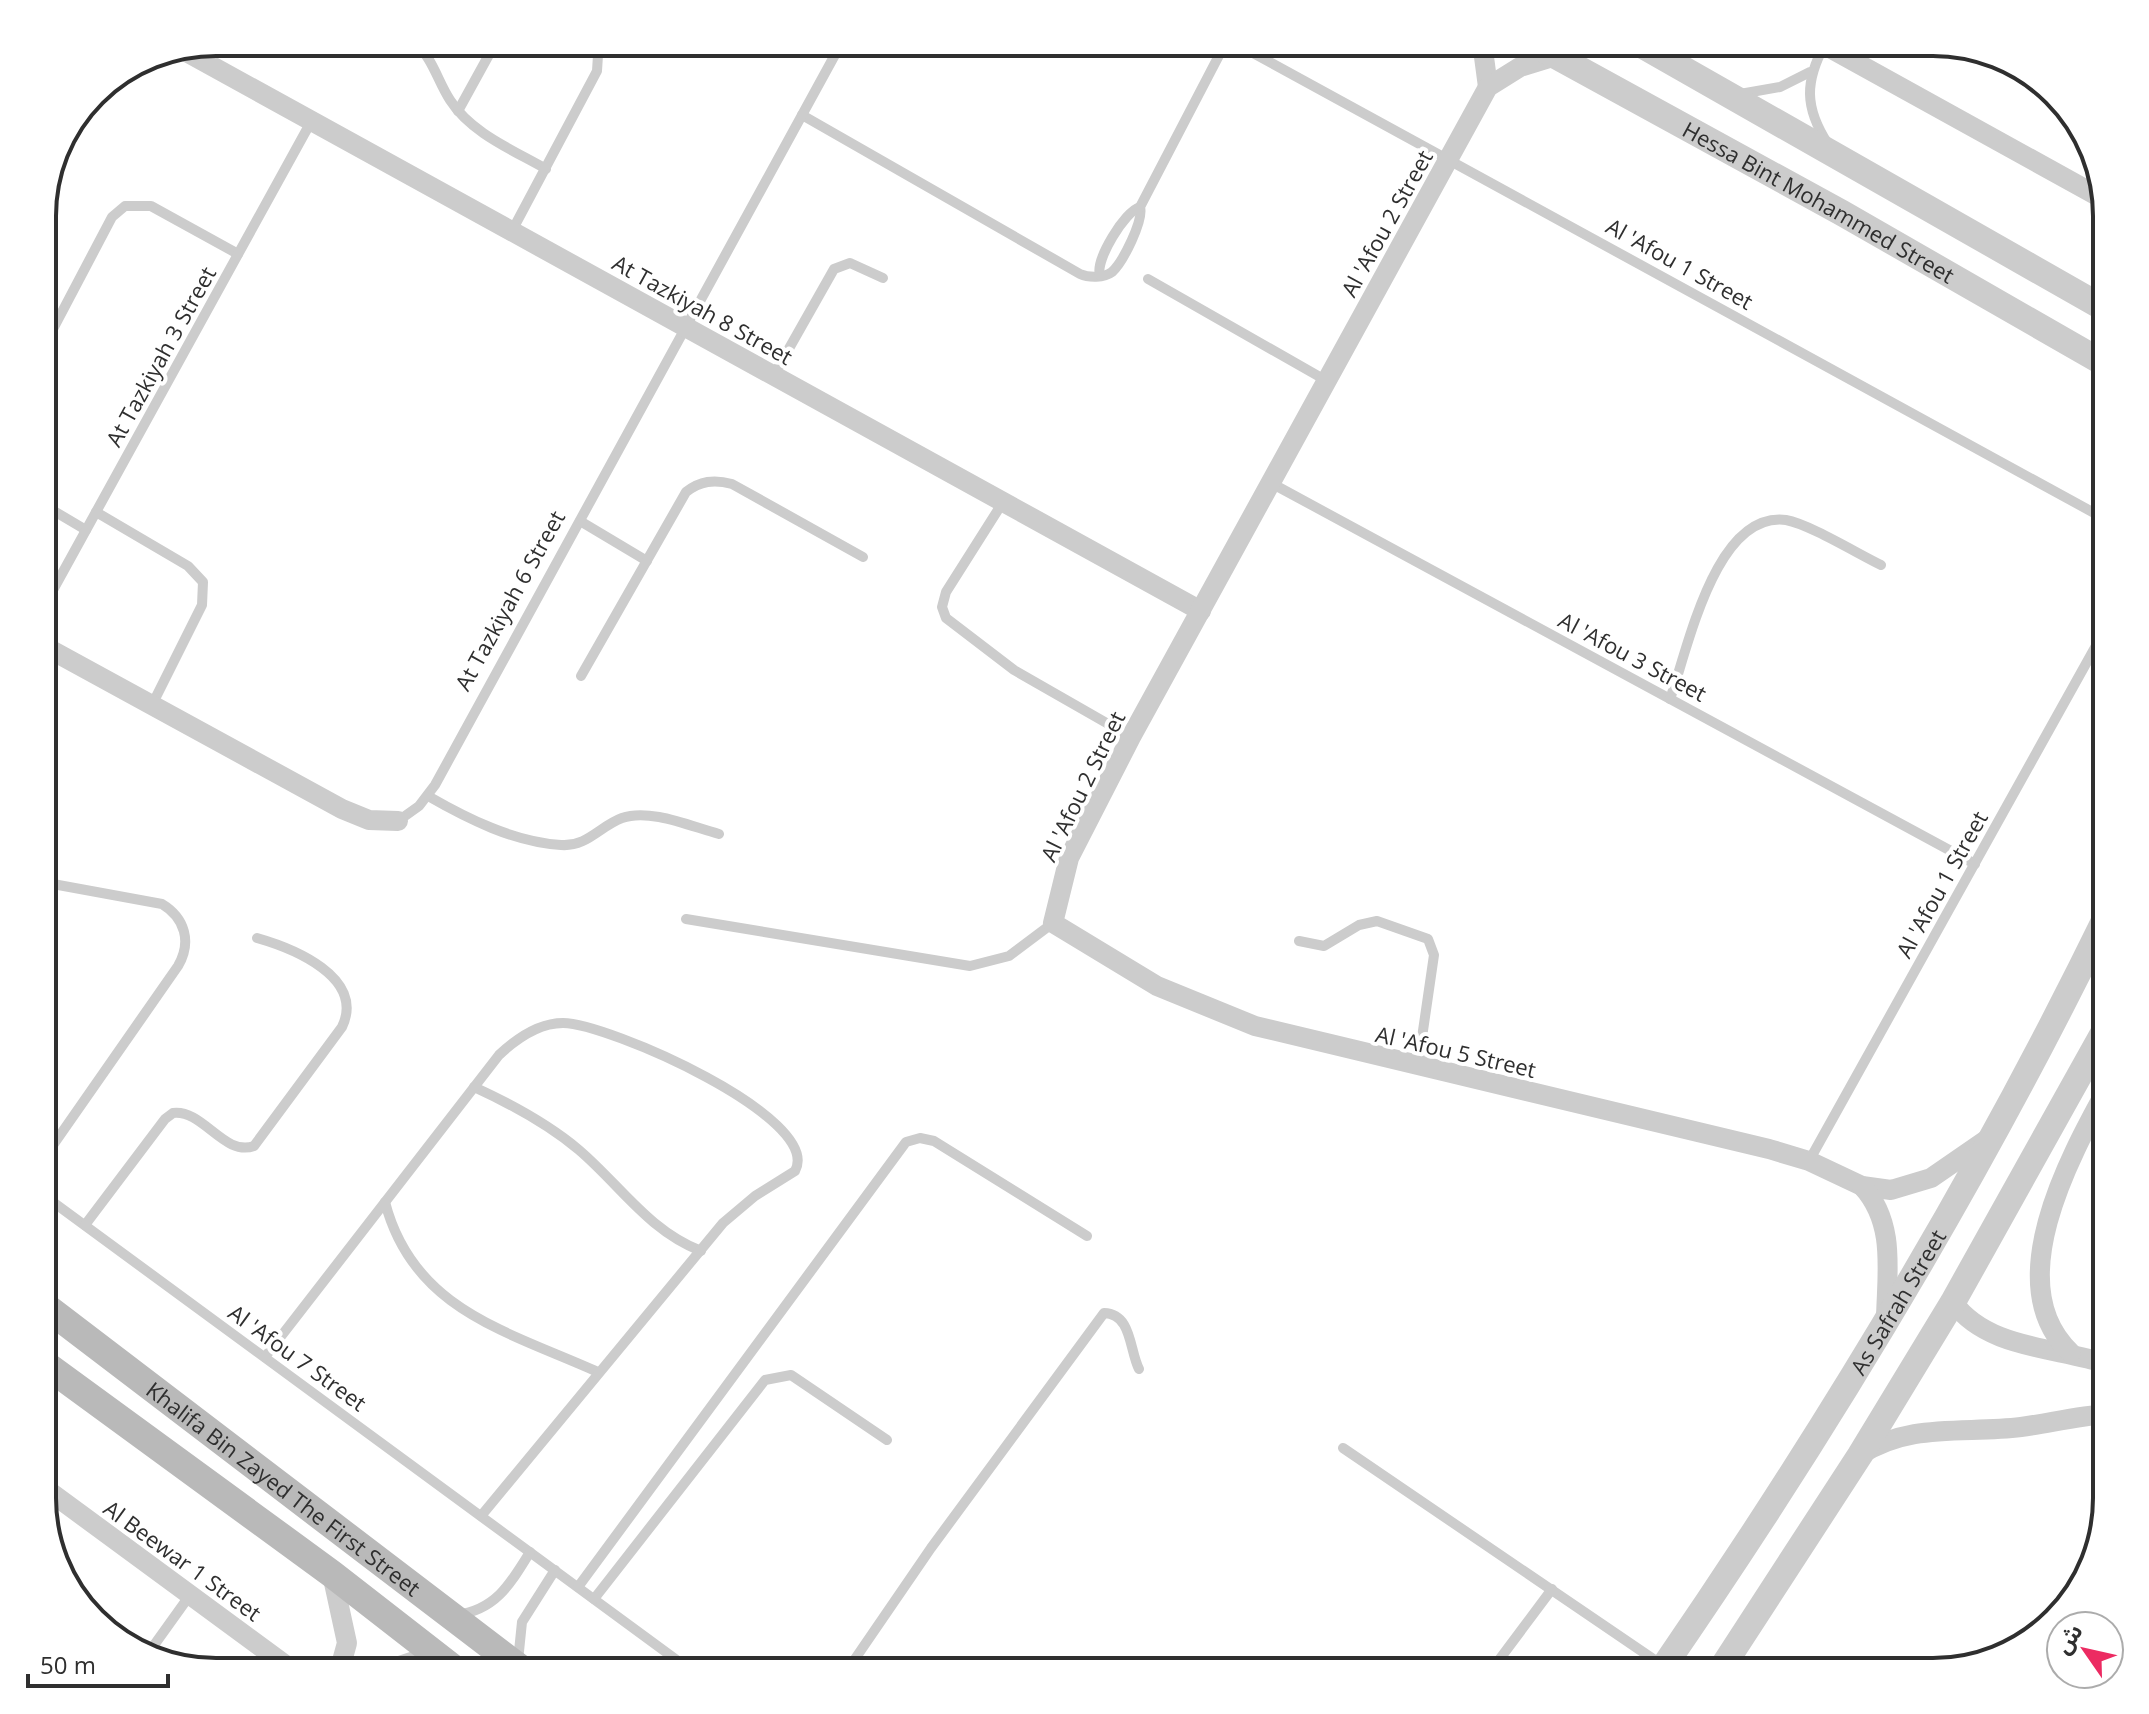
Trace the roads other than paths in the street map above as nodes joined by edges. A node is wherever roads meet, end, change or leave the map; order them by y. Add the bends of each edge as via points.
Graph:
1 (427, 56) edge
2 (488, 56) edge
3 (596, 56) edge
4 (834, 56) edge
5 (1219, 56) edge
6 (1259, 56) edge
7 (1484, 56) edge
8 (1556, 56) joint
9 (1662, 56) edge
10 (1817, 56) edge
11 (1846, 56) edge
12 (196, 57) edge
13 (1810, 72) junction
14 (1488, 87) junction
15 (1732, 94) junction
16 (458, 111) junction
17 (802, 115) junction
18 (312, 120) junction
19 (1833, 151) junction
20 (1448, 160) junction
21 (546, 169) junction
22 (2092, 193) edge
23 (1140, 207) junction
24 (512, 231) junction
25 (238, 254) junction
26 (1100, 275) junction
27 (883, 278) dead end
28 (1148, 279) dead end
29 (2093, 302) edge
30 (56, 323) edge
31 (686, 327) junction
32 (2093, 357) edge
33 (774, 375) junction
34 (1327, 381) junction
35 (1271, 483) junction
36 (1003, 502) junction
37 (56, 512) edge
38 (96, 512) junction
39 (2093, 512) edge
40 (580, 521) junction
41 (86, 530) junction
42 (863, 557) dead end
43 (647, 561) junction
44 (1881, 565) dead end
45 (56, 585) edge
46 (1201, 611) junction
47 (2093, 651) edge
48 (56, 653) edge
49 (581, 676) dead end
50 (1670, 699) junction
51 (152, 705) junction
52 (1131, 737) junction
53 (428, 796) junction
54 (398, 821) joint
55 (719, 834) dead end
56 (1975, 864) junction
57 (56, 885) edge
58 (686, 919) dead end
59 (1053, 923) junction
60 (257, 938) dead end
61 (1299, 941) dead end
62 (2093, 944) edge
63 (2093, 1051) edge
64 (1418, 1067) junction
65 (474, 1087) junction
66 (2093, 1116) edge
67 (1992, 1136) junction
68 (56, 1141) edge
69 (1809, 1161) junction
70 (1862, 1186) junction
71 (385, 1202) junction
72 (56, 1204) edge
73 (85, 1225) junction
74 (1087, 1236) dead end
75 (701, 1251) junction
76 (1953, 1302) junction
77 (56, 1315) edge
78 (1886, 1318) junction
79 (2071, 1353) junction
80 (265, 1357) junction
81 (2093, 1360) edge
82 (1139, 1369) dead end
83 (56, 1372) edge
84 (598, 1372) junction
85 (2093, 1416) edge
86 (887, 1440) dead end
87 (1343, 1448) dead end
88 (1860, 1455) junction
89 (56, 1496) edge
90 (481, 1516) junction
91 (530, 1552) junction
92 (555, 1570) junction
93 (332, 1574) junction
94 (578, 1587) junction
95 (1552, 1589) junction
96 (190, 1595) junction
97 (594, 1599) junction
98 (448, 1615) junction
99 (154, 1645) edge
100 (435, 1654) junction
101 (276, 1658) edge
102 (343, 1658) edge
103 (423, 1658) edge
104 (440, 1658) edge
105 (506, 1658) edge
106 (520, 1658) edge
107 (674, 1658) edge
108 (856, 1658) edge
109 (1500, 1658) edge
110 (1647, 1658) edge
111 (1669, 1658) edge
112 (1728, 1658) edge

1 - 16 lane
2 - 16 lane
3 - 21 lane via 599,66
4 - 17 lane, At Tazkiyah 6 Street
5 - 23 lane
6 - 20 lane, Al 'Afou 1 Street
7 - 14 street
8 - 14 street via 1520,67
8 - 32 street, Hessa Bint Mohammed Street
9 - 15 street
10 - 13 lane
11 - 22 street
12 - 18 street, At Tazkiyah 8 Street
13 - 15 lane via 1780,87
13 - 19 lane via 1812,105
14 - 20 street, Al 'Afou 2 Street
15 - 19 street
16 - 21 lane via 479,130
17 - 26 lane via 1080,274
17 - 31 lane, At Tazkiyah 6 Street
18 - 24 street, At Tazkiyah 8 Street
18 - 25 lane, At Tazkiyah 3 Street
19 - 29 street
20 - 34 street, Al 'Afou 2 Street
20 - 39 lane, Al 'Afou 1 Street
21 - 24 lane
23 - 26 lane via 1129,213 1101,260
23 - 26 lane via 1142,221 1114,269
24 - 31 street, At Tazkiyah 8 Street
25 - 30 lane via 151,206 125,206 112,217
25 - 38 lane, At Tazkiyah 3 Street
27 - 33 lane via 850,263 834,269
28 - 34 lane
31 - 33 street, At Tazkiyah 8 Street
31 - 40 lane, At Tazkiyah 6 Street
33 - 36 street, At Tazkiyah 8 Street
34 - 35 street, Al 'Afou 2 Street
35 - 46 street, Al 'Afou 2 Street
35 - 50 lane, Al 'Afou 3 Street
36 - 46 street, At Tazkiyah 8 Street
36 - 52 lane via 946,592 946,618 1014,670
37 - 41 lane
38 - 41 lane, At Tazkiyah 3 Street
38 - 51 lane via 188,566 203,582 202,605
40 - 43 lane
40 - 53 lane, At Tazkiyah 6 Street
41 - 45 lane, At Tazkiyah 3 Street
42 - 43 lane via 732,484 714,481 686,492
43 - 49 lane
44 - 50 lane via 1785,520 1742,533 1707,593
46 - 52 street, Al 'Afou 2 Street
47 - 56 lane, Al 'Afou 1 Street
48 - 51 street, At Tazkiyah 6 Street
50 - 56 lane, Al 'Afou 3 Street
51 - 54 street, At Tazkiyah 6 Street via 355,816
52 - 59 street, Al 'Afou 2 Street via 1069,858
53 - 54 lane, At Tazkiyah 6 Street
53 - 55 lane via 490,827 562,845 581,842 636,815
56 - 69 lane, Al 'Afou 1 Street
57 - 68 lane via 162,904 177,916 186,942 178,966
58 - 59 lane via 970,966 1009,956
59 - 64 street, Al 'Afou 5 Street via 1145,979 1226,1016
60 - 73 lane via 295,951 328,973 345,1000 342,1027 254,1146 237,1147 189,1114 173,1113
61 - 64 lane via 1324,946 1359,925 1377,921 1428,939 1434,955
62 - 67 street, As Safrah Street
63 - 76 street
64 - 69 street, Al 'Afou 5 Street
65 - 71 lane
65 - 75 lane via 553,1131 603,1172 647,1220
65 - 75 lane via 509,1046 535,1030 565,1023 662,1056 757,1107 795,1147 798,1166 791,1176 738,1209
66 - 79 street via 2068,1163 2043,1253 2042,1308
67 - 70 street, Al 'Afou 5 Street via 1919,1184 1891,1190
67 - 78 street, As Safrah Street
69 - 70 street, Al 'Afou 5 Street
70 - 78 street via 1878,1207 1886,1232
71 - 80 lane
71 - 84 lane via 409,1260 446,1300
72 - 73 lane, Al 'Afou 7 Street
73 - 80 lane, Al 'Afou 7 Street
74 - 94 lane via 934,1141 906,1142
75 - 84 lane
76 - 79 street via 1970,1322 1992,1335
76 - 88 street
77 - 98 main road, Khalifa Bin Zayed The First Street
78 - 111 street, As Safrah Street
79 - 81 street
80 - 90 lane, Al 'Afou 7 Street
82 - 108 lane via 1130,1333 1117,1317 1104,1313
83 - 93 main road, Khalifa Bin Zayed The First Street
84 - 90 lane
85 - 88 street via 2009,1428 1911,1432
86 - 97 lane via 791,1375 765,1380
87 - 95 lane
88 - 112 street
89 - 96 street, Al Beewar 1 Street
90 - 91 lane, Al 'Afou 7 Street
91 - 92 lane, Al 'Afou 7 Street
91 - 98 lane via 493,1602
92 - 94 lane, Al 'Afou 7 Street
92 - 106 lane via 522,1622
93 - 100 main road, Khalifa Bin Zayed The First Street
93 - 102 street via 347,1643
94 - 97 lane, Al 'Afou 7 Street
95 - 109 lane
95 - 110 lane
96 - 99 lane
96 - 101 street, Al Beewar 1 Street
97 - 107 lane, Al 'Afou 7 Street
98 - 105 main road, Khalifa Bin Zayed The First Street
100 - 103 street
100 - 104 main road, Khalifa Bin Zayed The First Street

